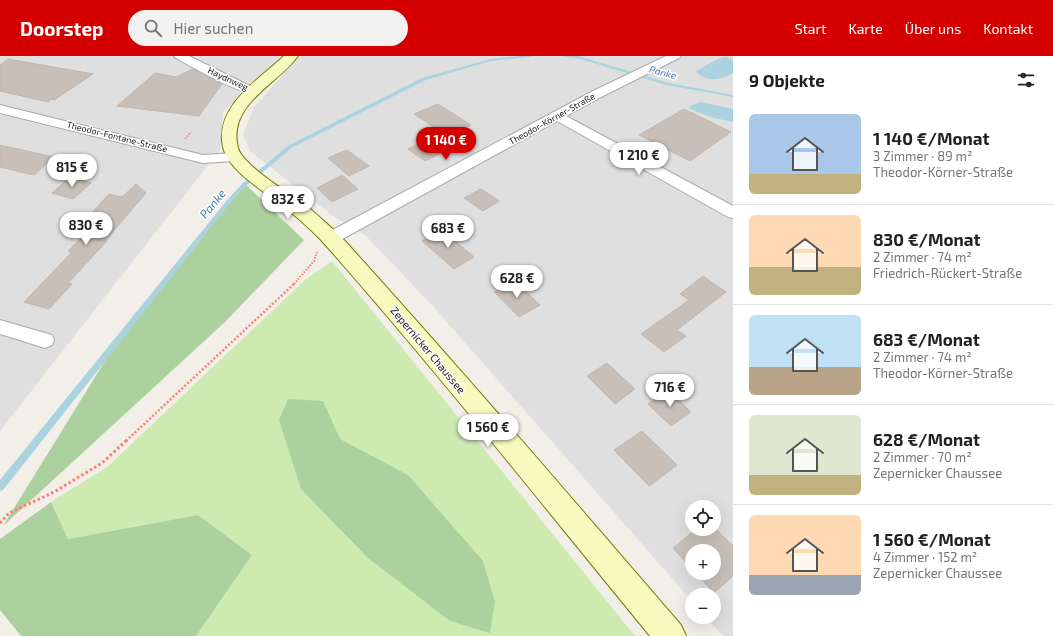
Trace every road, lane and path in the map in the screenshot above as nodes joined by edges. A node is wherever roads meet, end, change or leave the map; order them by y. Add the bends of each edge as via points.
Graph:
1 (180, 56) edge
2 (292, 56) edge
3 (674, 56) edge
4 (256, 91) junction
5 (0, 109) edge
6 (557, 116) junction
7 (234, 157) junction
8 (733, 213) edge
9 (324, 244) junction
10 (0, 327) edge
11 (45, 340) dead end
12 (0, 523) edge
13 (670, 636) edge

1 - 4 street, Haydnweg
2 - 4 main road
3 - 6 street, Theodor-Körner-Straße
4 - 7 main road via 234,114 230,130 230,144
5 - 7 street, Theodor-Fontane-Straße via 203,159
6 - 8 street
6 - 9 street, Theodor-Körner-Straße
7 - 9 main road, Zepernicker Chaussee
9 - 12 path via 298,280 102,462 54,492 9,513
9 - 13 main road, Zepernicker Chaussee via 478,408
10 - 11 street

